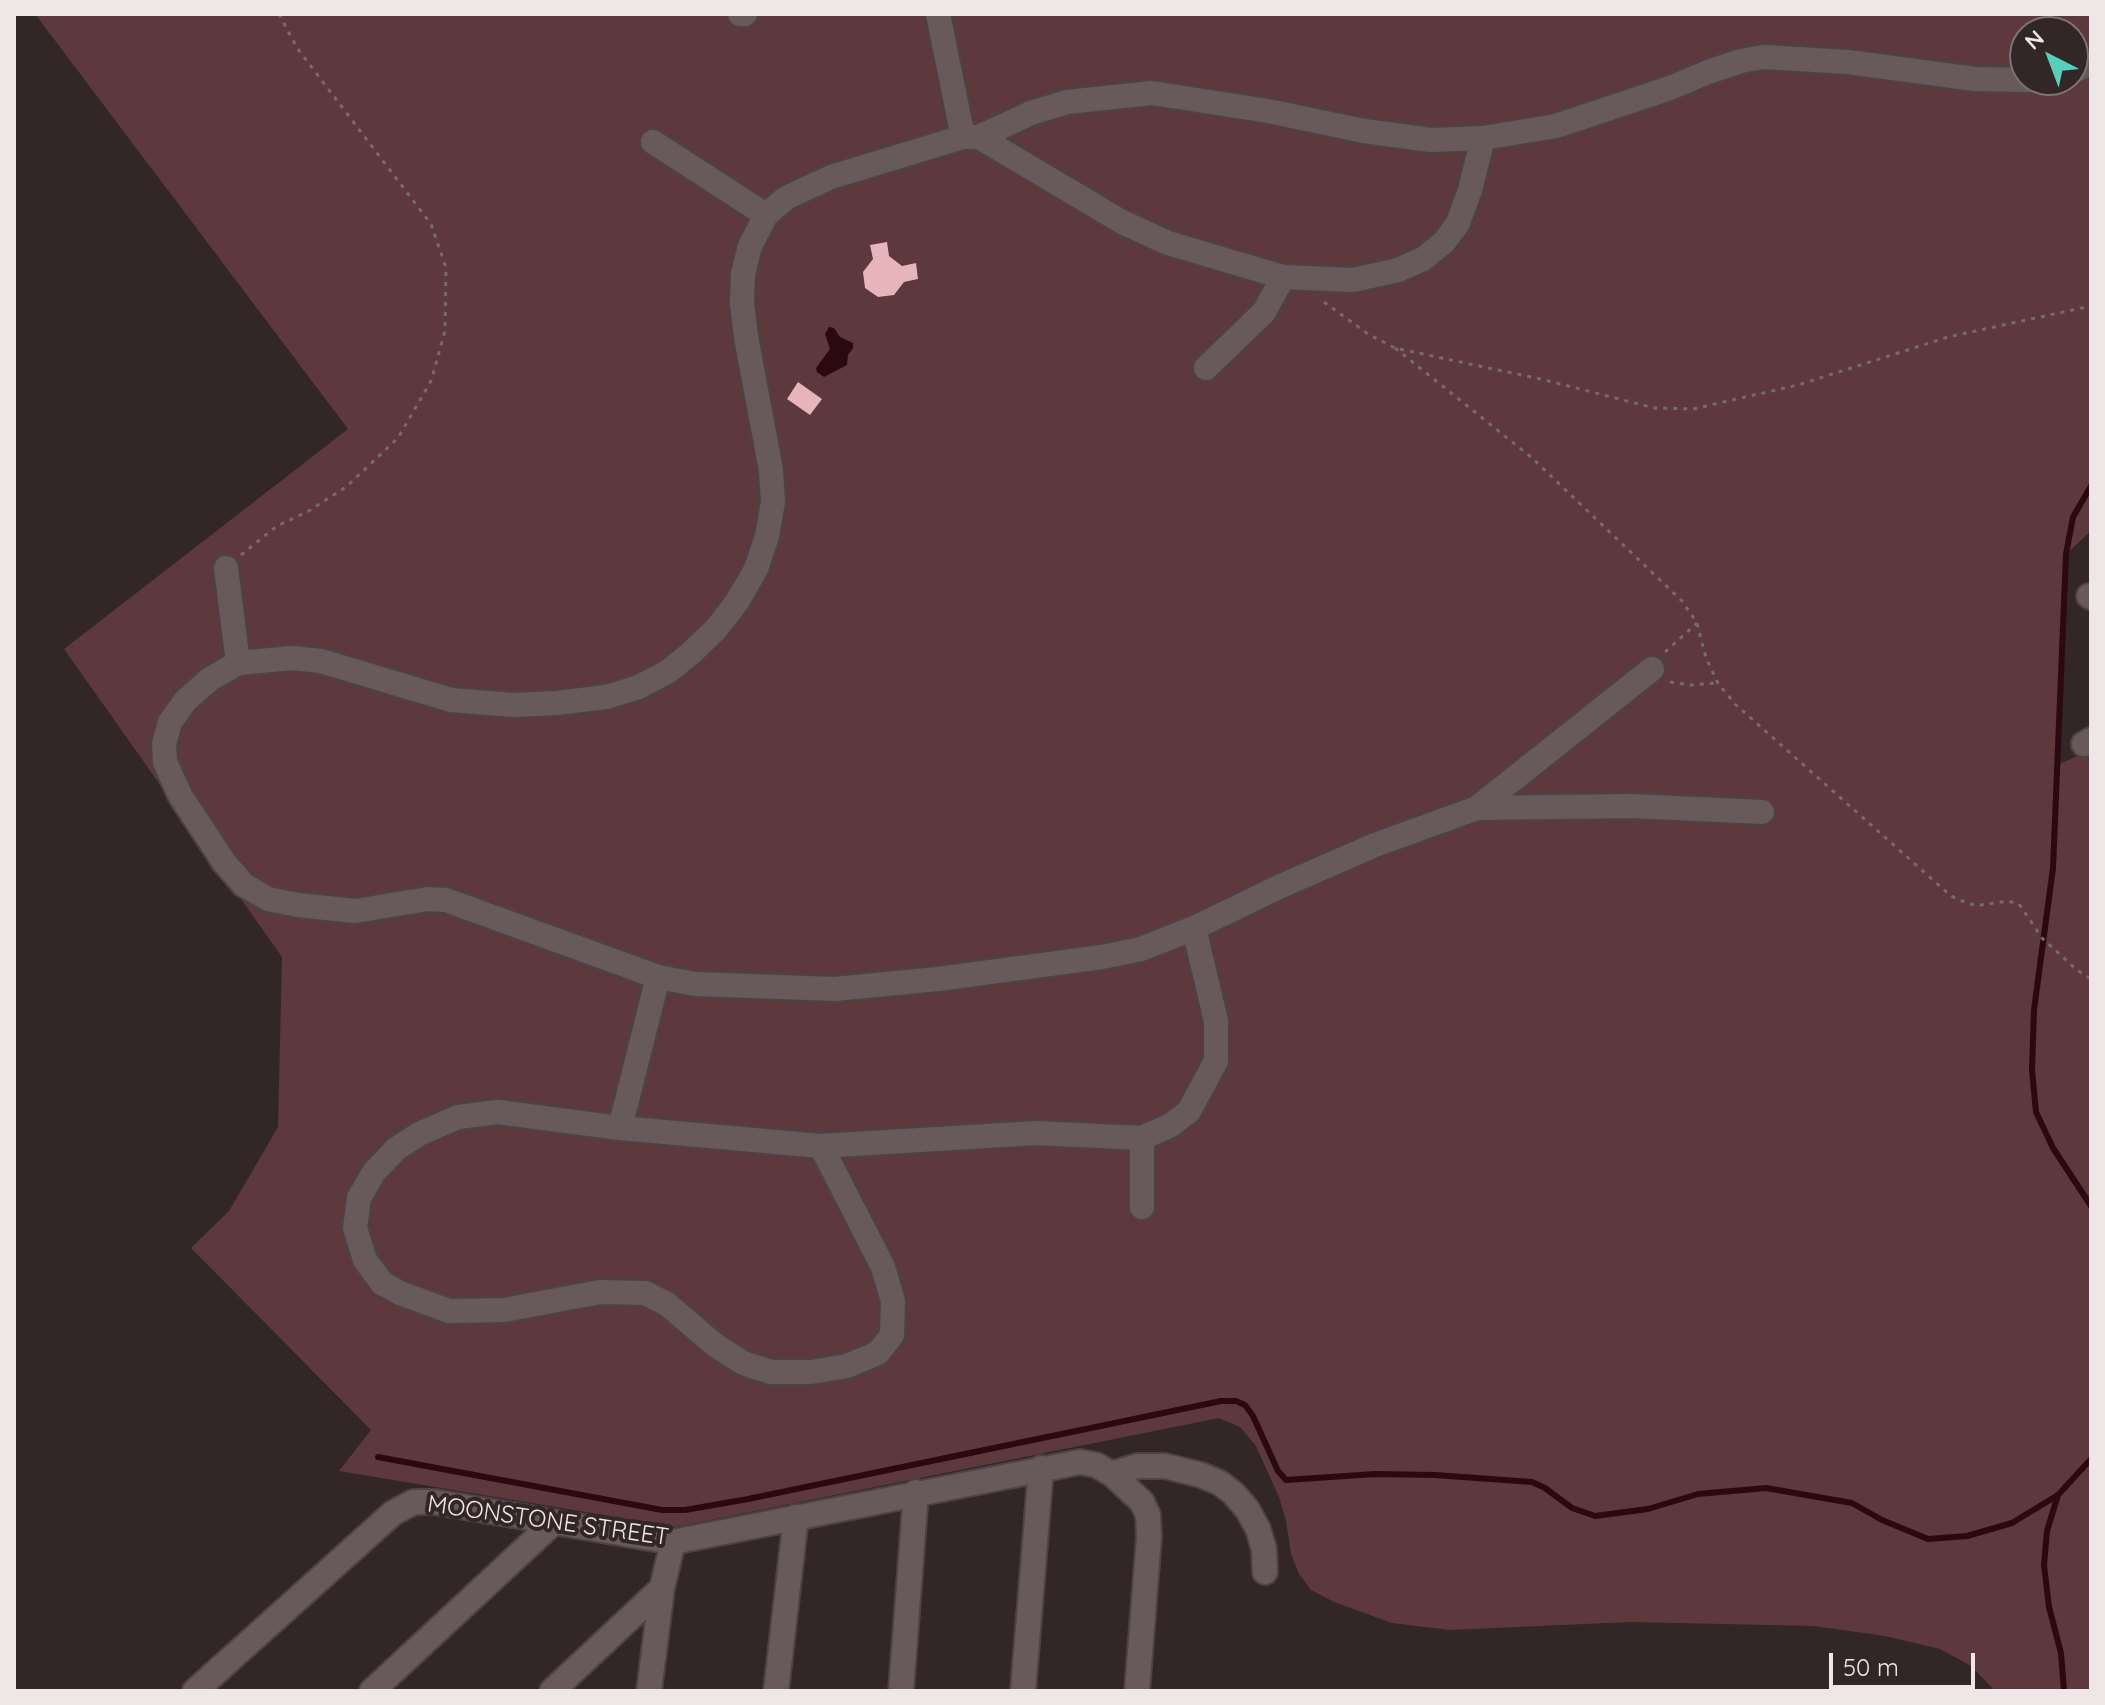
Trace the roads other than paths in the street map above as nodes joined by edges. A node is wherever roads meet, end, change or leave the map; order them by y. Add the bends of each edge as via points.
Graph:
1 (938, 14) edge
2 (2009, 80) edge
3 (971, 137) junction
4 (1483, 138) junction
5 (653, 142) dead end
6 (766, 215) junction
7 (1290, 278) junction
8 (1206, 368) dead end
9 (226, 568) road end
10 (238, 663) junction
11 (1652, 669) road end
12 (1477, 808) junction
13 (1762, 812) dead end
14 (1194, 928) junction
15 (658, 977) junction
16 (620, 1128) junction
17 (1142, 1138) junction
18 (821, 1146) junction
19 (1142, 1207) dead end
20 (1041, 1468) junction
21 (1112, 1474) junction
22 (916, 1492) junction
23 (796, 1517) junction
24 (554, 1522) junction
25 (673, 1542) junction
26 (1265, 1572) dead end
27 (662, 1588) junction
28 (195, 1691) edge
29 (372, 1691) edge
30 (552, 1691) edge
31 (649, 1691) edge
32 (776, 1691) edge
33 (901, 1691) edge
34 (1023, 1691) edge
35 (1137, 1691) edge

1 - 3 street
2 - 4 street via 1764,57 1719,68 1595,115
3 - 4 street via 1067,102 1152,93 1399,137
3 - 6 street via 831,177 786,198
3 - 7 street via 1146,234
4 - 7 street via 1458,223 1423,259 1353,280
5 - 6 street
6 - 10 street via 750,246 742,303 773,502 756,569 737,602 691,653 639,687 606,697 514,705 451,700 321,661
7 - 8 street via 1264,312
9 - 10 street
10 - 15 street via 186,700 170,722 164,744 165,762 180,795 244,885 268,899 355,911 446,900
11 - 12 street
12 - 13 street via 1632,806
12 - 14 street via 1348,857
14 - 15 street via 1141,949 1102,957 835,989 695,984
14 - 17 street via 1216,1021 1216,1061 1189,1111
15 - 16 street
16 - 18 street
16 - 18 street via 498,1112 458,1117 419,1134 374,1172 359,1198 355,1228 365,1260 382,1283 449,1311 504,1310 600,1292 645,1293 743,1363 771,1372 847,1366 878,1353 892,1335 893,1301 883,1267
17 - 18 street via 1036,1133
17 - 19 street
20 - 21 street, MOONSTONE STREET via 1080,1462
20 - 22 street, MOONSTONE STREET
20 - 34 street
21 - 26 street via 1138,1466 1165,1466 1220,1483 1247,1509 1258,1529
21 - 35 street, MOONSTONE STREET via 1142,1502 1148,1515
22 - 23 street, MOONSTONE STREET
22 - 33 street
23 - 25 street, MOONSTONE STREET
23 - 32 street
24 - 25 street, MOONSTONE STREET
24 - 28 street, MOONSTONE STREET via 424,1501 402,1507
24 - 29 street
25 - 27 street
27 - 30 street
27 - 31 street

